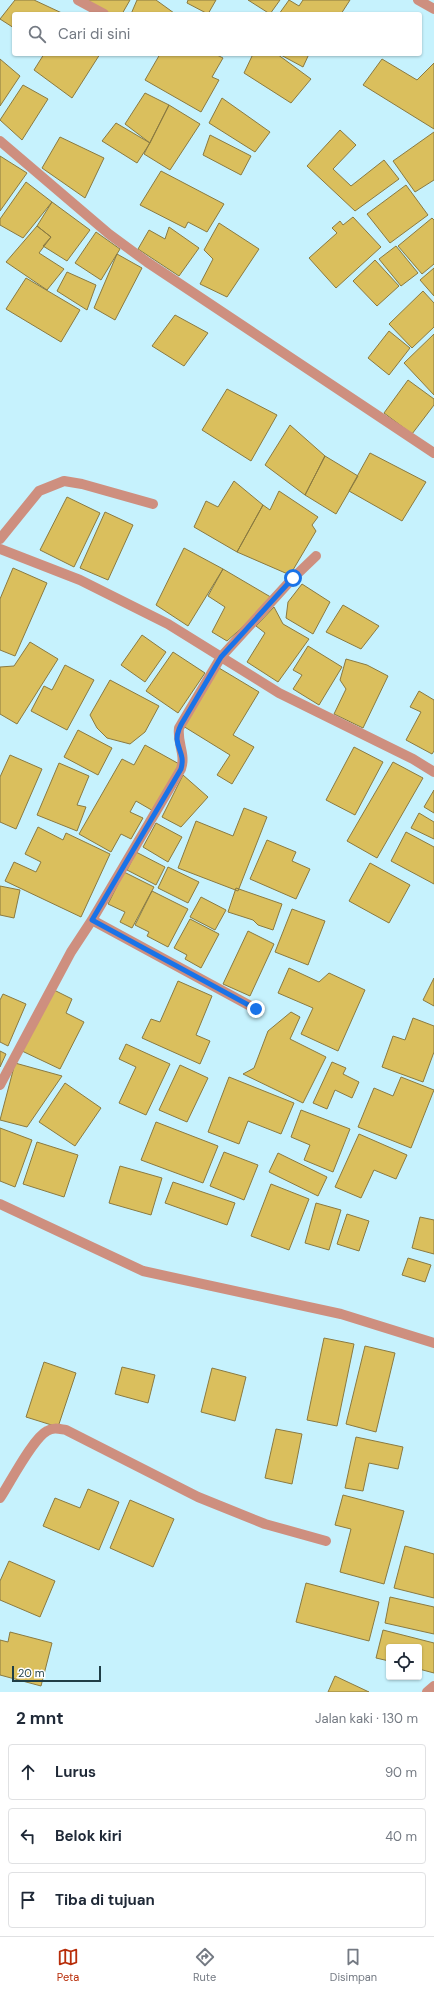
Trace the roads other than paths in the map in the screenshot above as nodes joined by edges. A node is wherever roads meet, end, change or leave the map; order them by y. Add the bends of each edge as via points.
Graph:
1 (78, 0) edge
2 (418, 0) edge
3 (434, 9) edge
4 (100, 12) edge
5 (0, 141) edge
6 (434, 453) edge
7 (153, 504) dead end
8 (0, 539) edge
9 (0, 548) edge
10 (316, 556) dead end
11 (221, 657) junction
12 (434, 772) edge
13 (92, 920) junction
14 (256, 1009) dead end
15 (0, 1085) edge
16 (0, 1204) edge
17 (434, 1343) edge
18 (0, 1498) edge
19 (326, 1541) dead end
20 (434, 1686) edge
21 (427, 1692) edge

1 - 4 street
2 - 3 street
5 - 6 street via 109,234 147,262
7 - 8 street via 64,481 39,491
9 - 11 street via 80,580 168,624
10 - 11 street
11 - 12 street via 279,693 413,759
11 - 13 street via 179,728 177,739 184,761 181,769
13 - 14 street
13 - 15 street via 71,952
16 - 17 street via 143,1271 341,1314
18 - 19 street via 37,1439 48,1430 56,1428 66,1430 198,1497 265,1524
20 - 21 street

